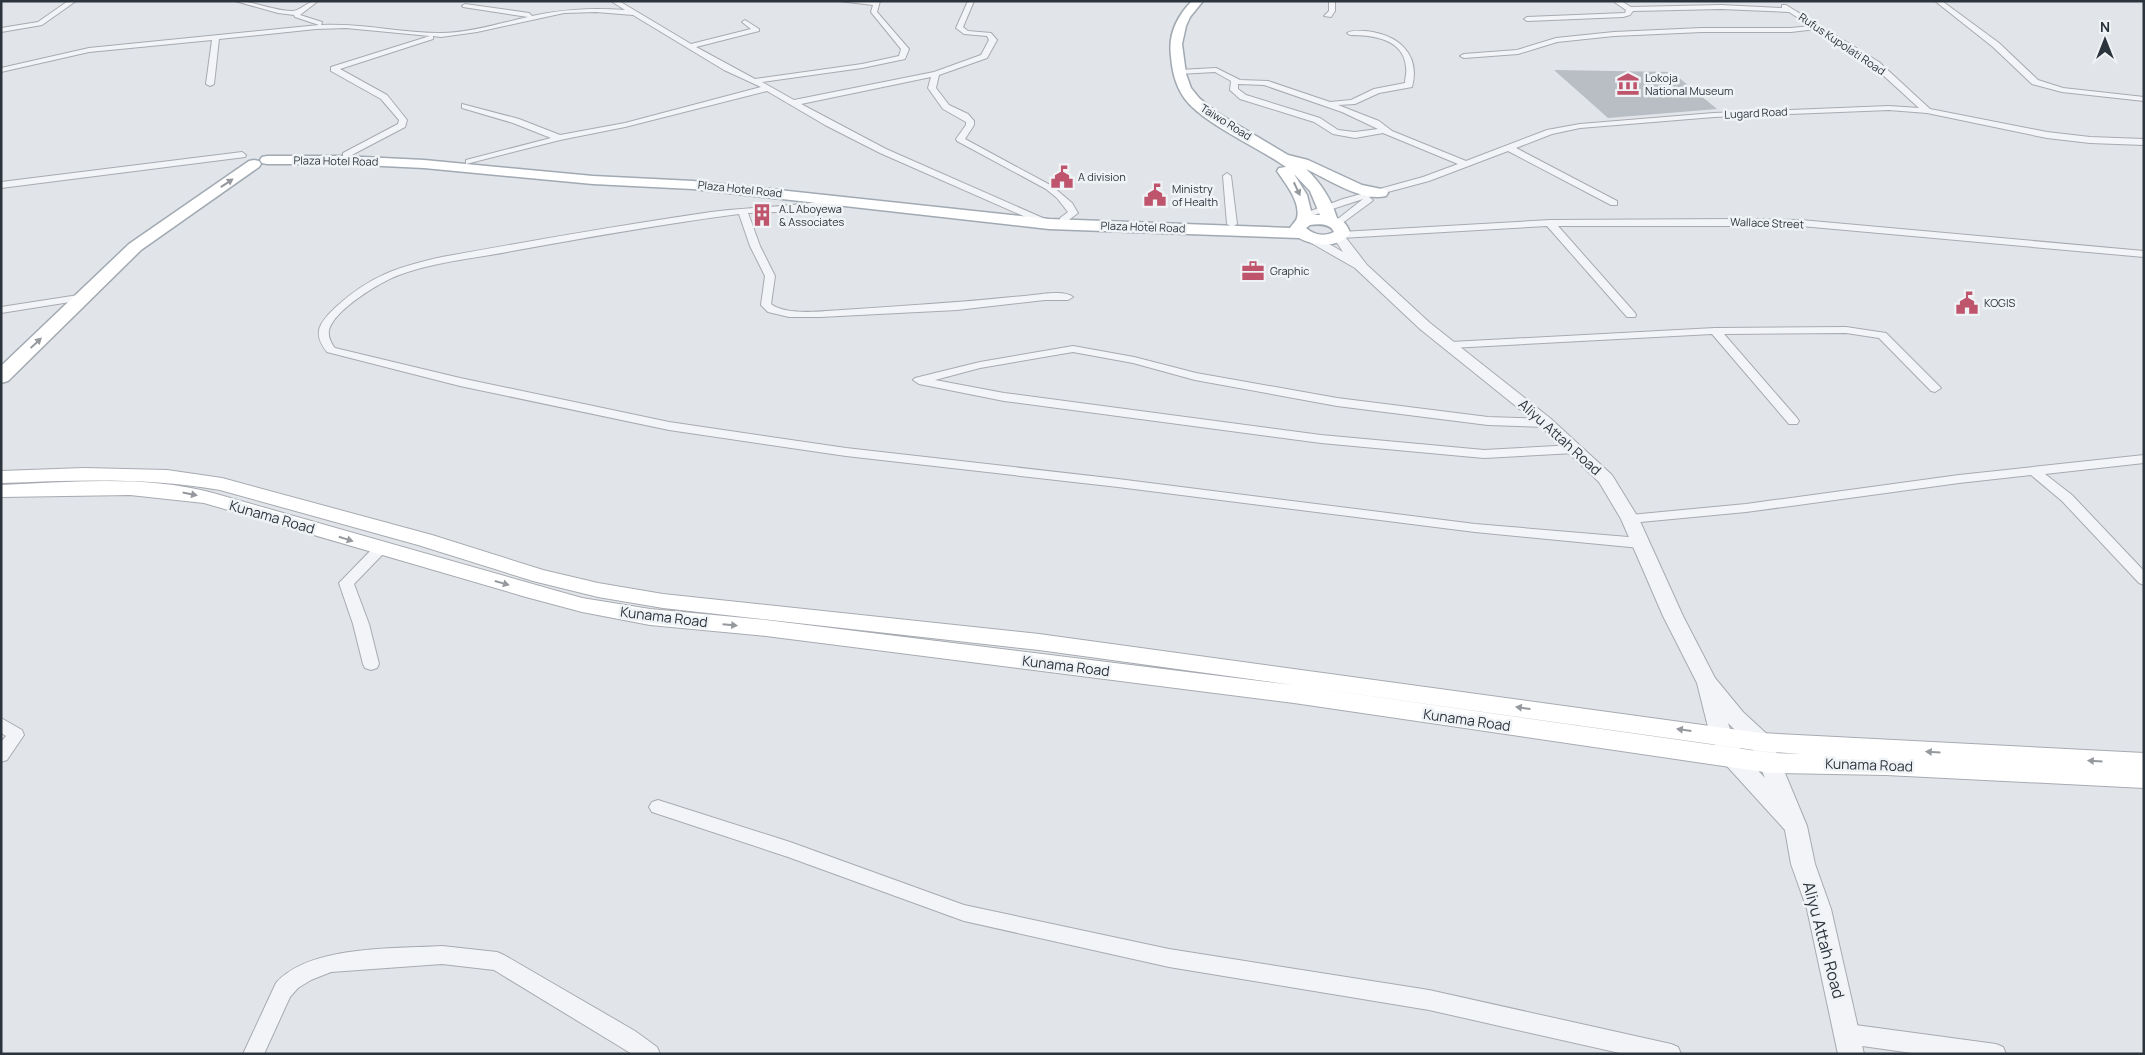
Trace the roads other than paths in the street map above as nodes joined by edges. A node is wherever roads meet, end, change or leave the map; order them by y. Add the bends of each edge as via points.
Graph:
1 (73, 1) edge
2 (238, 1) edge
3 (315, 1) edge
4 (614, 1) edge
5 (842, 1) edge
6 (971, 1) edge
7 (1191, 1) edge
8 (1198, 1) edge
9 (1332, 1) edge
10 (1616, 1) edge
11 (1777, 1) edge
12 (1938, 1) edge
13 (878, 2) edge
14 (465, 6) dead end
15 (1630, 9) junction
16 (1792, 10) junction
17 (298, 13) junction
18 (632, 13) junction
19 (538, 16) junction
20 (1326, 16) dead end
21 (1527, 20) dead end
22 (744, 22) dead end
23 (319, 25) junction
24 (1817, 27) junction
25 (1, 30) edge
26 (1350, 33) dead end
27 (440, 36) junction
28 (216, 37) junction
29 (690, 46) junction
30 (1464, 56) dead end
31 (1, 70) edge
32 (1180, 72) junction
33 (936, 74) junction
34 (905, 79) junction
35 (756, 81) junction
36 (1235, 81) junction
37 (210, 84) dead end
38 (768, 88) junction
39 (932, 88) junction
40 (1362, 98) junction
41 (2144, 99) edge
42 (792, 103) junction
43 (1322, 104) junction
44 (464, 106) dead end
45 (1928, 111) junction
46 (1364, 118) junction
47 (1384, 130) junction
48 (559, 138) junction
49 (2144, 142) edge
50 (1509, 148) junction
51 (346, 155) junction
52 (1280, 157) junction
53 (250, 160) junction
54 (469, 162) junction
55 (1466, 164) junction
56 (1227, 176) dead end
57 (1, 185) edge
58 (1379, 193) junction
59 (842, 200) junction
60 (1614, 202) dead end
61 (743, 211) junction
62 (1032, 216) junction
63 (1056, 222) junction
64 (1550, 223) junction
65 (1232, 224) junction
66 (1336, 225) junction
67 (1304, 226) junction
68 (2144, 254) edge
69 (1362, 268) junction
70 (85, 297) junction
71 (1068, 297) dead end
72 (64, 299) junction
73 (1, 310) edge
74 (1631, 316) dead end
75 (1715, 331) junction
76 (1451, 345) junction
77 (1, 359) edge
78 (1, 377) edge
79 (1935, 388) dead end
80 (1793, 421) dead end
81 (1547, 423) junction
82 (1575, 449) junction
83 (2144, 459) edge
84 (2034, 471) junction
85 (1, 477) edge
86 (1, 491) edge
87 (1630, 519) junction
88 (1640, 543) junction
89 (380, 549) junction
90 (2144, 580) edge
91 (371, 664) dead end
92 (1707, 683) junction
93 (1, 724) edge
94 (1721, 735) junction
95 (1761, 742) junction
96 (1, 755) edge
97 (1733, 758) junction
98 (1771, 763) junction
99 (2144, 763) edge
100 (2144, 778) edge
101 (658, 806) dead end
102 (1796, 826) junction
103 (1850, 1044) edge
104 (253, 1054) edge
105 (650, 1054) edge
106 (1671, 1054) edge
107 (1996, 1054) edge

1 - 25 street via 40,24
2 - 17 street
3 - 17 street
4 - 18 street
5 - 13 street
6 - 33 street via 959,28 966,33 989,34 993,40 984,56
7 -> 67 main road, Taiwo Road via 1171,27 1166,44 1174,92 1187,108 1282,169 1295,184
8 - 32 main road, Taiwo Road via 1176,34 1174,53
9 - 20 street via 1332,11
10 - 15 street
11 - 16 street, Rufus Kupolati Road
12 - 41 street via 1996,45 2035,82 2062,90
13 - 35 street via 874,12 905,49 902,57
14 - 19 street
15 - 16 street via 1721,7
15 - 21 street via 1623,15
16 - 24 street, Rufus Kupolati Road
17 - 23 street via 300,18
18 - 19 street via 578,10
18 - 29 street
19 - 27 street
22 - 29 street via 757,30
23 - 27 street
23 - 28 street
24 - 30 street via 1614,34 1556,40 1518,52
24 - 45 street, Rufus Kupolati Road via 1876,64
26 - 40 street via 1384,35 1404,52 1410,67 1410,85 1377,91
27 - 51 street via 334,69 384,97 403,120 402,125
28 - 31 street via 89,50
28 - 37 street
29 - 35 street
32 - 36 street via 1216,70
32 - 52 main road, Taiwo Road via 1184,87 1194,101
33 - 34 street
33 - 39 street
34 - 39 street
34 - 42 street
35 - 38 street
36 - 43 street via 1265,83
36 - 47 street via 1234,90 1243,98 1316,120 1336,132 1354,135
38 - 42 street
38 - 48 street via 625,125
39 - 63 street via 946,107 970,121 960,139 963,142 983,150 1063,197 1073,213
40 - 43 street
40 - 46 street
42 - 62 street via 883,151
43 - 46 street
44 - 48 street
45 - 49 street, Lugard Road via 2047,135
45 - 50 street, Lugard Road via 1843,109 1623,122 1564,129
46 - 47 street
47 - 55 street
48 - 54 street
50 - 55 street, Lugard Road
50 - 60 street
51 - 53 main road, Plaza Hotel Road
51 - 54 main road, Plaza Hotel Road
52 - 58 main road via 1309,164 1365,192
52 - 66 main road, Taiwo Road via 1302,173
53 - 57 street via 129,167
53 - 59 main road, Plaza Hotel Road via 424,164
70 -> 53 main road via 135,247
53 - 72 main road via 98,264
54 - 62 main road, Plaza Hotel Road via 628,178 738,184
55 - 58 street, Lugard Road
56 - 65 street
58 - 66 street
58 - 66 street via 1346,201
59 - 61 street via 814,208
59 - 63 main road, Plaza Hotel Road
61 - 71 street via 770,276 766,306 772,310 789,314 828,314
61 - 88 street via 557,240 396,272 363,288 332,317 323,332 324,342 331,350 460,382 669,426 846,452 1475,528
62 - 63 main road, Plaza Hotel Road
63 - 65 main road, Plaza Hotel Road
63 - 67 main road, Plaza Hotel Road
64 - 66 street, Wallace Street via 1388,231
64 - 68 street, Wallace Street via 1801,224
64 - 74 street
65 - 67 main road, Plaza Hotel Road
66 - 67 main road via 1319,220
66 - 69 street
67 - 69 street
69 - 76 street, Aliyu Attah Road via 1425,326
70 - 72 street
78 -> 70 main road
72 - 73 street
72 - 77 main road
75 - 76 street
75 - 79 street via 1846,330 1875,333 1882,335
75 - 80 street
76 - 81 street, Aliyu Attah Road
81 - 82 street, Aliyu Attah Road
81 - 82 street via 1488,421 1337,402 1073,349 980,365 919,380 1004,397 1321,438 1484,454
82 - 87 street, Aliyu Attah Road via 1606,479
83 - 84 street
84 - 87 street via 1746,508
84 - 90 street via 2068,498
94 -> 85 main road, Kunama Road via 1039,642 663,602 540,576 416,537 189,477 113,474
86 -> 89 main road, Kunama Road via 135,488 173,491 206,497
87 - 88 street, Aliyu Attah Road
88 - 92 street, Aliyu Attah Road
89 - 91 street via 346,583 362,624
89 -> 97 main road, Kunama Road via 582,605 650,617 766,628 1294,694
92 - 94 street, Aliyu Attah Road
92 - 95 street, Aliyu Attah Road
93 - 96 street via 16,735
94 - 95 main road, Kunama Road
94 - 97 street, Aliyu Attah Road
95 - 98 street, Aliyu Attah Road
99 -> 95 main road, Kunama Road
97 - 98 main road, Kunama Road
97 - 102 street, Aliyu Attah Road
98 - 100 main road, Kunama Road via 1886,765
98 - 102 street, Aliyu Attah Road
101 - 106 street via 964,913 1170,958 1429,1000
102 - 103 street, Aliyu Attah Road
103 - 107 street
104 - 105 street via 283,990 291,980 304,973 331,963 442,955 497,961

